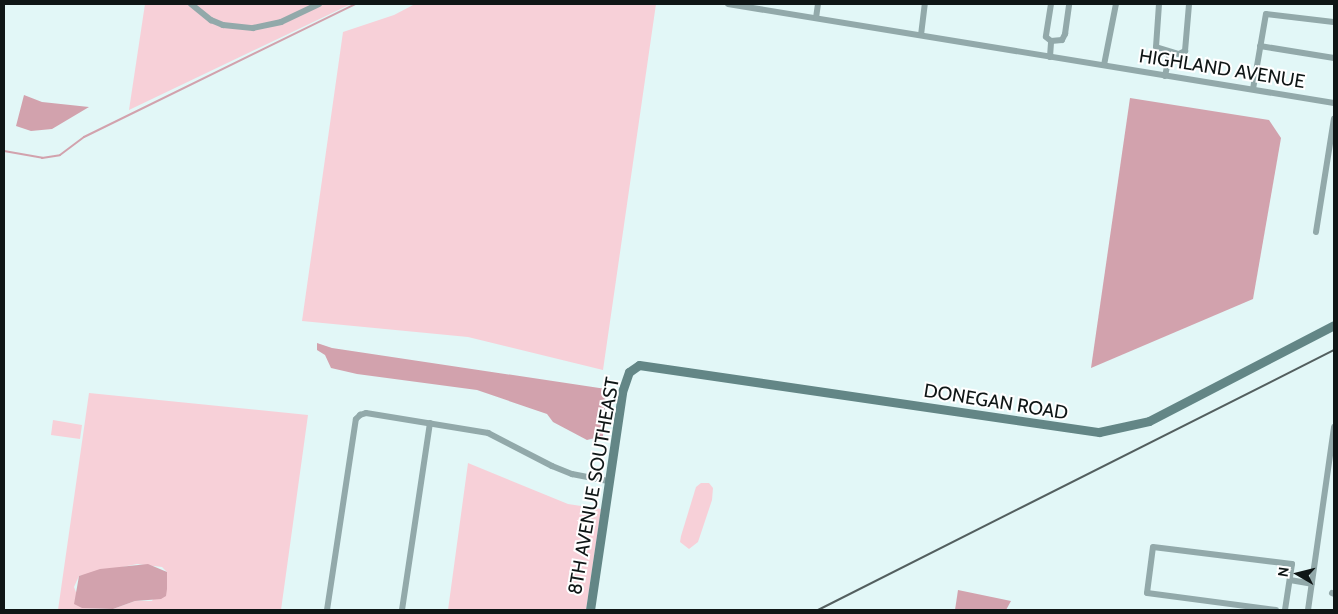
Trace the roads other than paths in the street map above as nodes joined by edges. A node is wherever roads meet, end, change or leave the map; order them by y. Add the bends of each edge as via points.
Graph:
1 (191, 4) edge
2 (304, 4) edge
3 (320, 4) edge
4 (728, 4) edge
5 (818, 4) edge
6 (925, 4) edge
7 (1052, 4) edge
8 (1070, 4) edge
9 (1116, 4) edge
10 (1160, 4) edge
11 (1189, 4) edge
12 (754, 6) edge
13 (297, 13) junction
14 (816, 18) junction
15 (1334, 22) edge
16 (921, 35) junction
17 (1052, 41) junction
18 (1260, 46) junction
19 (1170, 53) junction
20 (1050, 56) junction
21 (1334, 58) edge
22 (1104, 65) junction
23 (1165, 76) junction
24 (1253, 89) junction
25 (1334, 103) edge
26 (1334, 118) edge
27 (1316, 232) dead end
28 (1334, 325) edge
29 (632, 368) joint
30 (430, 423) junction
31 (1334, 427) edge
32 (609, 480) junction
33 (1290, 580) junction
34 (1312, 584) junction
35 (327, 610) edge
36 (402, 610) edge
37 (590, 610) edge
38 (1276, 610) edge
39 (1285, 610) edge
40 (1308, 610) edge

1 - 13 street via 211,20 237,28 270,25
2 - 13 street
3 - 13 street
4 - 12 street, HIGHLAND AVENUE
5 - 14 street
6 - 16 street
7 - 17 street via 1046,37
8 - 17 street via 1065,34 1062,40
9 - 22 street
10 - 19 street via 1156,47
11 - 19 street via 1185,51
12 - 14 street, HIGHLAND AVENUE
14 - 16 street, HIGHLAND AVENUE
15 - 18 street via 1266,14
16 - 20 street, HIGHLAND AVENUE
17 - 20 street
18 - 21 street
18 - 24 street
19 - 23 street
20 - 22 street, HIGHLAND AVENUE
22 - 23 street, HIGHLAND AVENUE
23 - 24 street, HIGHLAND AVENUE
24 - 25 street, HIGHLAND AVENUE
26 - 27 street
28 - 29 street, DONEGAN ROAD via 1148,421 1099,432 649,364
29 - 32 street, 8TH AVENUE SOUTHEAST via 622,392
30 - 32 street via 488,433 572,474
30 - 35 street via 366,413 356,420
30 - 36 street
31 - 34 street
32 - 37 street, 8TH AVENUE SOUTHEAST
33 - 34 street
33 - 38 street via 1292,564 1153,547 1147,593
33 - 39 street
34 - 40 street

